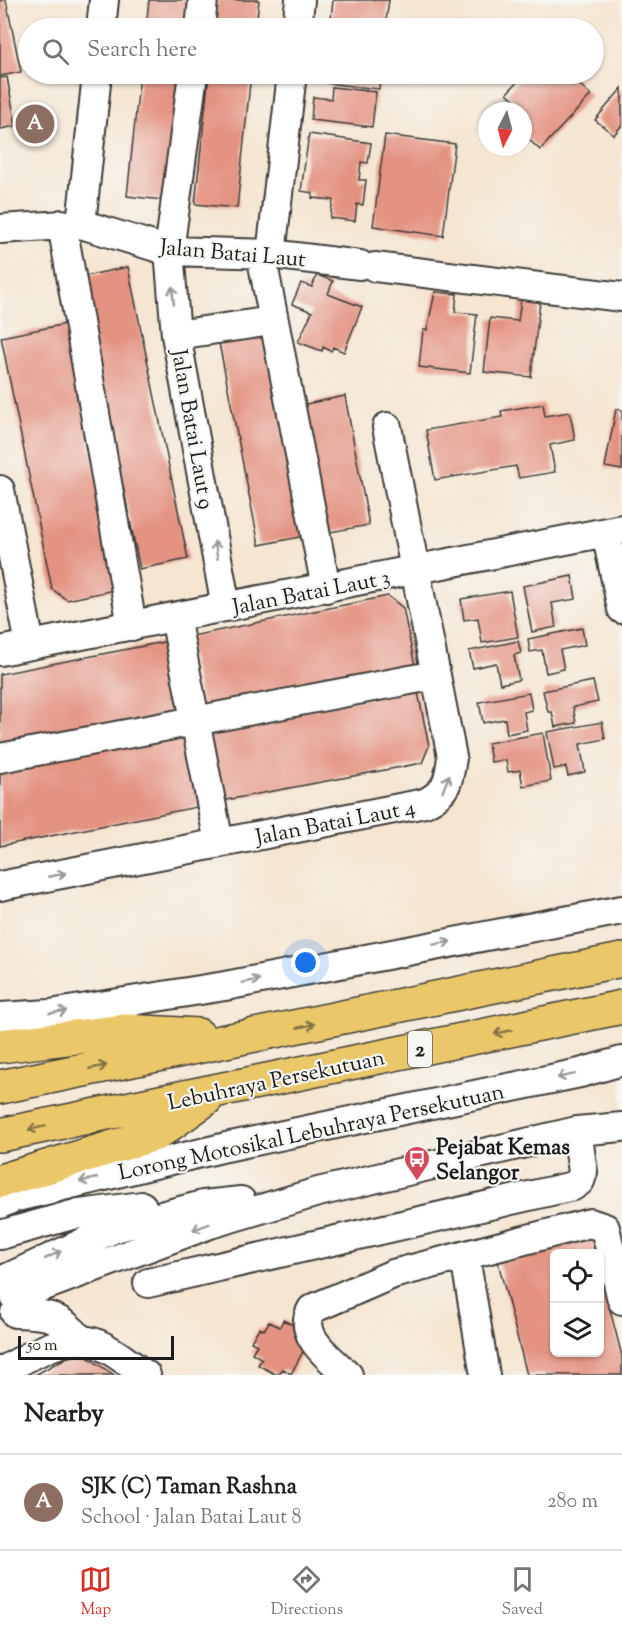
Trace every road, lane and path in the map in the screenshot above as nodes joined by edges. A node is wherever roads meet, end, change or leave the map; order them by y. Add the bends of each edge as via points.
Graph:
1 (104, 0) edge
2 (204, 0) edge
3 (300, 0) edge
4 (102, 18) edge
5 (201, 18) edge
6 (298, 18) edge
7 (94, 84) edge
8 (193, 84) edge
9 (291, 84) edge
10 (72, 224) junction
11 (0, 229) edge
12 (169, 250) junction
13 (266, 254) junction
14 (622, 297) edge
15 (272, 321) junction
16 (176, 335) junction
17 (387, 427) dead end
18 (0, 490) edge
19 (4, 531) edge
20 (614, 531) edge
21 (416, 571) junction
22 (326, 588) junction
23 (226, 607) junction
24 (622, 609) edge
25 (175, 617) junction
26 (132, 626) junction
27 (30, 645) junction
28 (0, 651) edge
29 (436, 675) junction
30 (195, 721) junction
31 (0, 758) edge
32 (219, 843) junction
33 (0, 886) edge
34 (622, 910) edge
35 (622, 960) edge
36 (622, 1007) edge
37 (0, 1017) edge
38 (249, 1038) junction
39 (0, 1046) edge
40 (622, 1061) edge
41 (0, 1087) edge
42 (217, 1091) junction
43 (622, 1127) edge
44 (577, 1131) junction
45 (156, 1134) junction
46 (0, 1135) edge
47 (226, 1147) junction
48 (0, 1181) edge
49 (318, 1192) junction
50 (0, 1204) edge
51 (203, 1205) junction
52 (381, 1228) junction
53 (0, 1235) edge
54 (465, 1257) junction
55 (393, 1274) junction
56 (71, 1277) junction
57 (148, 1283) dead end
58 (6, 1300) edge
59 (622, 1300) edge
60 (74, 1331) junction
61 (0, 1372) edge
62 (146, 1375) edge
63 (348, 1375) edge
64 (485, 1375) edge

1 - 4 street
2 - 5 street
3 - 6 street
7 - 10 street
8 - 12 street, Jalan Batai Laut 9
9 - 13 street
10 - 11 street, Jalan Batai Laut
10 - 12 street, Jalan Batai Laut
10 - 26 street
12 - 13 street, Jalan Batai Laut
16 -> 12 street, Jalan Batai Laut 9
13 - 14 street, Jalan Batai Laut
13 - 15 street
15 - 16 street
15 - 22 street
23 -> 16 street, Jalan Batai Laut 9
17 - 21 street, Jalan Batai Laut 4
18 - 19 street
19 - 27 street
20 - 21 street, Jalan Batai Laut 3
20 - 24 street
21 - 22 street, Jalan Batai Laut 3
21 - 29 street, Jalan Batai Laut 4
22 - 23 street, Jalan Batai Laut 3
23 - 25 street, Jalan Batai Laut 3
25 - 26 street, Jalan Batai Laut 3
25 - 30 street
26 - 27 street, Jalan Batai Laut 3
27 - 28 street, Jalan Batai Laut 3
29 - 30 street
32 -> 29 street, Jalan Batai Laut 4 via 425,804 441,795 452,758
30 - 31 street
30 - 32 street
33 -> 32 street, Jalan Batai Laut 4
37 -> 34 street via 50,1014 225,986
38 -> 35 highway, Lebuhraya Persekutuan / 2
36 -> 42 highway, Lebuhraya Persekutuan / 2
38 - 39 highway via 126,1031
41 -> 38 highway, Lebuhraya Persekutuan / 2
40 -> 47 street, Lorong Motosikal Lebuhraya Persekutuan
42 - 45 highway
42 -> 46 highway, Lebuhraya Persekutuan / 2
43 - 44 street
44 - 49 street
44 - 52 street via 583,1172 573,1186
45 - 47 street
45 - 48 highway
47 -> 50 street, Lorong Motosikal Lebuhraya Persekutuan
49 - 51 street
49 -> 56 street via 210,1224
51 - 53 street via 156,1205 72,1215
58 -> 51 street via 116,1228
52 - 55 street
52 - 57 street
54 - 55 street
54 - 59 street via 590,1223 605,1228
54 - 64 street
55 - 63 street via 312,1309 309,1315 314,1344
56 - 58 street
56 - 60 street via 62,1299
58 - 60 street
60 - 61 street via 58,1344
60 - 62 street

